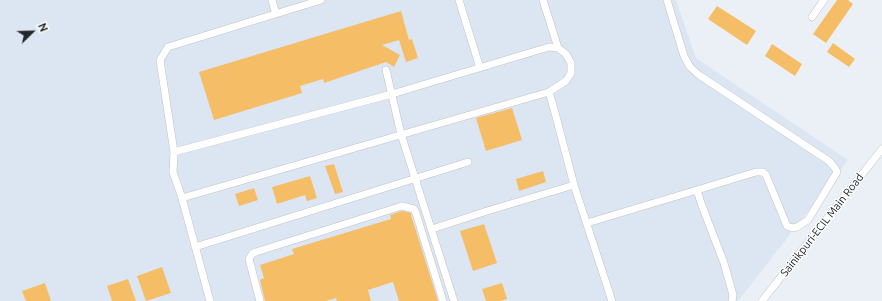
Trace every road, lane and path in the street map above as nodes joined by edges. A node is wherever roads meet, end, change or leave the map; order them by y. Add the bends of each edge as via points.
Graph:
1 (272, 0) edge
2 (321, 0) edge
3 (459, 0) edge
4 (543, 0) edge
5 (667, 0) edge
6 (824, 0) edge
7 (276, 14) junction
8 (812, 17) dead end
9 (558, 48) junction
10 (480, 68) junction
11 (386, 70) dead end
12 (548, 92) junction
13 (392, 94) junction
14 (401, 134) junction
15 (882, 149) edge
16 (174, 152) junction
17 (468, 162) dead end
18 (416, 178) junction
19 (574, 185) junction
20 (697, 190) junction
21 (182, 198) junction
22 (587, 223) junction
23 (432, 229) junction
24 (195, 247) junction
25 (210, 301) edge
26 (260, 301) edge
27 (443, 301) edge
28 (454, 301) edge
29 (612, 301) edge
30 (732, 301) edge
31 (762, 301) edge

1 - 7 street
2 - 7 street
3 - 10 street
4 - 9 street
5 - 20 street via 684,56 690,67 829,161 837,172 808,220 796,228 787,226 763,172
6 - 8 street
7 - 16 street via 168,47 160,60
9 - 10 street via 550,47
9 - 12 street via 566,54 571,63 571,73 566,81
10 - 13 street
11 - 13 street
12 - 14 street
12 - 19 street
13 - 14 street
13 - 16 street
14 - 18 street
14 - 21 street
15 - 31 street, Sainikpuri-ECIL Main Road
16 - 21 street via 173,172
17 - 18 street
18 - 23 street
18 - 24 street
19 - 22 street
19 - 23 street
20 - 22 street
20 - 30 street via 724,263 733,295
21 - 24 street
22 - 29 street
23 - 28 street
24 - 25 street
26 - 27 street via 249,259 252,254 402,206 414,209 416,213

